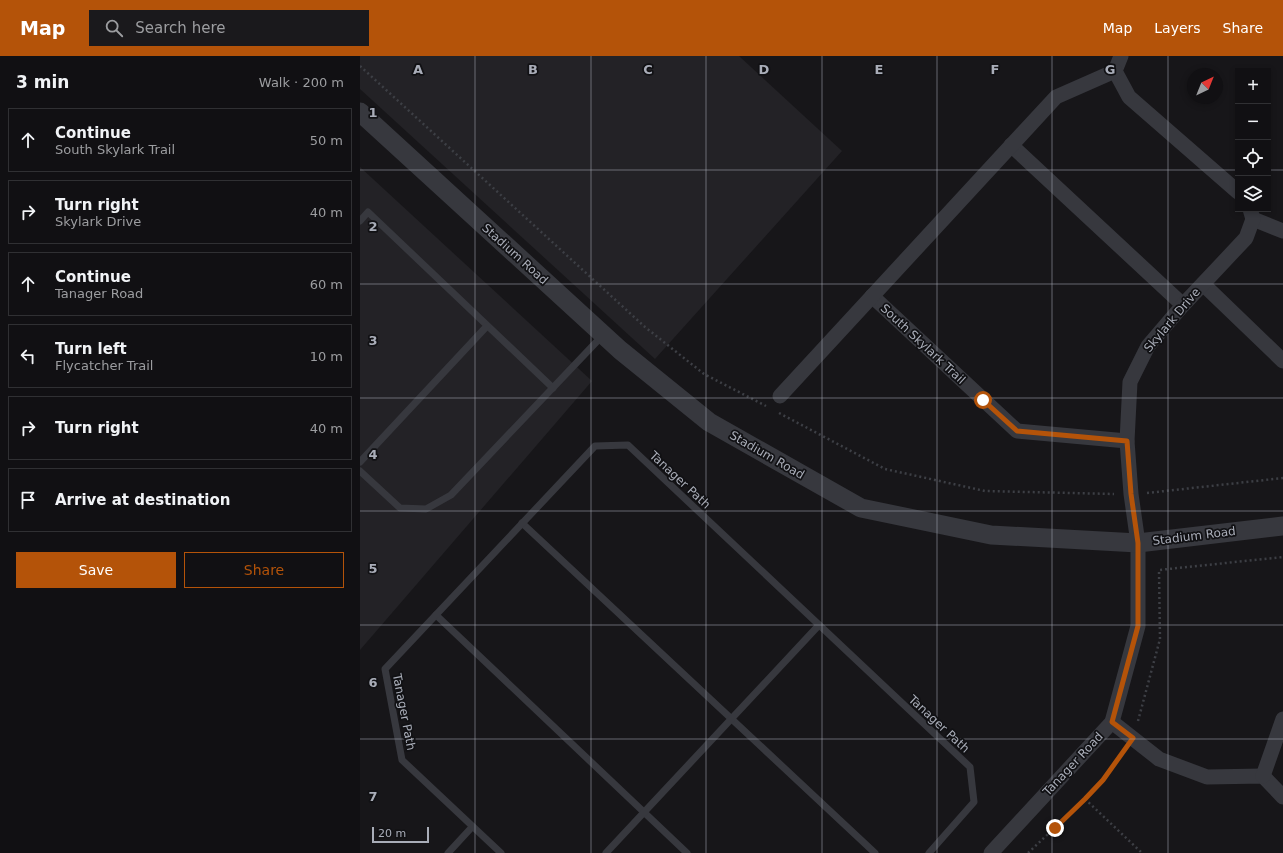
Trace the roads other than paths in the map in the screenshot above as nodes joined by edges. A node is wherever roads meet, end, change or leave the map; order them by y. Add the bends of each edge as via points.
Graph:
1 (1121, 56) edge
2 (1115, 71) junction
3 (360, 112) edge
4 (1011, 145) junction
5 (1235, 189) edge
6 (1251, 214) edge
7 (360, 221) edge
8 (1283, 231) edge
9 (1203, 284) junction
10 (872, 296) junction
11 (1184, 305) junction
12 (487, 326) junction
13 (603, 334) junction
14 (1283, 361) edge
15 (553, 388) junction
16 (780, 396) dead end
17 (1127, 441) junction
18 (360, 462) edge
19 (360, 471) edge
20 (522, 523) junction
21 (1283, 526) edge
22 (1138, 543) junction
23 (436, 615) junction
24 (819, 625) junction
25 (732, 719) junction
26 (1283, 719) edge
27 (1112, 722) junction
28 (1262, 776) junction
29 (1283, 797) edge
30 (644, 813) junction
31 (472, 827) junction
32 (448, 853) edge
33 (500, 853) edge
34 (606, 853) edge
35 (687, 853) edge
36 (875, 853) edge
37 (929, 853) edge
38 (991, 853) edge

1 - 2 street
2 - 4 street, South Skylark Trail via 1056,97
2 - 5 street via 1130,97
3 - 13 street, Stadium Road
4 - 10 street, South Skylark Trail
4 - 11 street
6 - 8 street
6 - 9 street, Skylark Drive via 1246,238
7 - 12 lane via 368,212
9 - 11 street, Skylark Drive
9 - 14 street
10 - 16 street, South Skylark Trail
10 - 17 street, South Skylark Trail via 1017,431
11 - 17 street, Skylark Drive via 1148,346 1130,382
12 - 15 lane
12 - 18 lane
13 - 15 lane
13 - 22 street, Stadium Road via 709,422 861,508 991,535
15 - 19 lane via 452,495 426,509 400,508
17 - 22 street, Skylark Drive
20 - 23 lane, Tanager Path
20 - 24 lane, Tanager Path via 595,446 628,445
20 - 25 lane
21 - 22 street, Stadium Road
22 - 27 street, Tanager Road via 1138,626
23 - 30 lane
23 - 31 lane, Tanager Path via 385,670 402,760
24 - 25 lane
24 - 37 lane, Tanager Path via 970,768 974,802
25 - 30 lane
25 - 36 lane
26 - 28 street
27 - 28 street via 1159,759 1207,777
27 - 38 street, Tanager Road
28 - 29 street
30 - 34 lane
30 - 35 lane
31 - 32 lane
31 - 33 lane, Tanager Path

